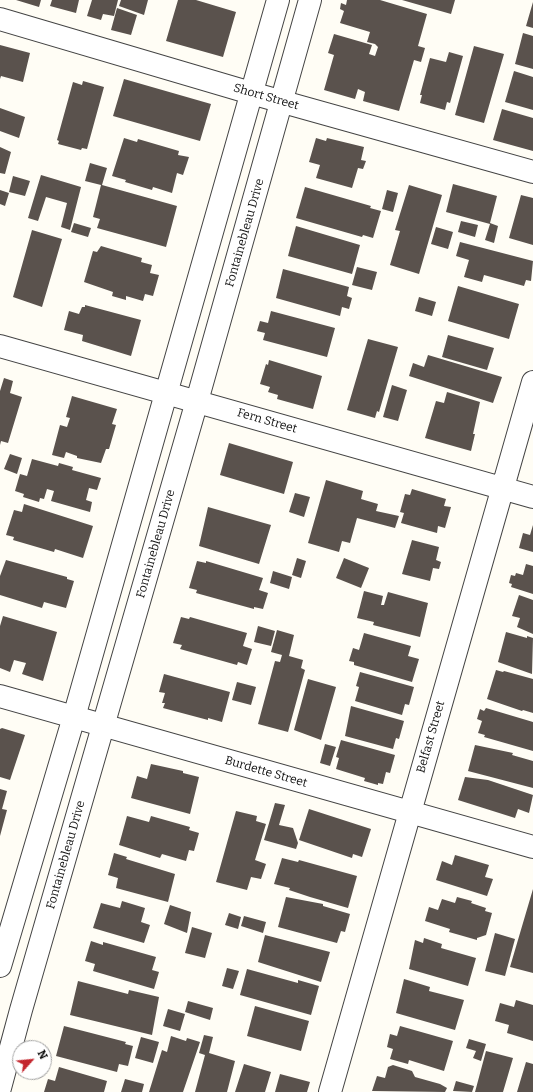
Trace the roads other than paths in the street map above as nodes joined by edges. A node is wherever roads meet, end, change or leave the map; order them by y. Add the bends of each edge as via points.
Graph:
1 (278, 0) edge
2 (310, 0) edge
3 (0, 19) edge
4 (251, 93) junction
5 (283, 102) junction
6 (533, 172) edge
7 (0, 346) edge
8 (533, 382) edge
9 (166, 392) junction
10 (197, 401) junction
11 (502, 488) junction
12 (533, 497) edge
13 (0, 696) edge
14 (74, 717) junction
15 (104, 725) junction
16 (410, 812) junction
17 (533, 847) edge
18 (0, 966) edge
19 (0, 1088) edge
20 (330, 1092) edge

1 - 4 street
2 - 5 street, Fontainebleau Drive
3 - 4 street, Short Street
4 - 5 street, Short Street
4 - 9 street
5 - 6 street, Short Street
5 - 10 street, Fontainebleau Drive
7 - 9 street, Fern Street
8 - 11 street, Belfast Street
9 - 10 street, Fern Street
9 - 14 street
10 - 11 street, Fern Street
10 - 15 street, Fontainebleau Drive
11 - 12 street, Fern Street
11 - 16 street, Belfast Street
13 - 14 street, Burdette Street
14 - 15 street, Burdette Street
14 - 18 street
15 - 16 street, Burdette Street
15 - 19 street, Fontainebleau Drive
16 - 17 street, Burdette Street
16 - 20 street, Belfast Street

